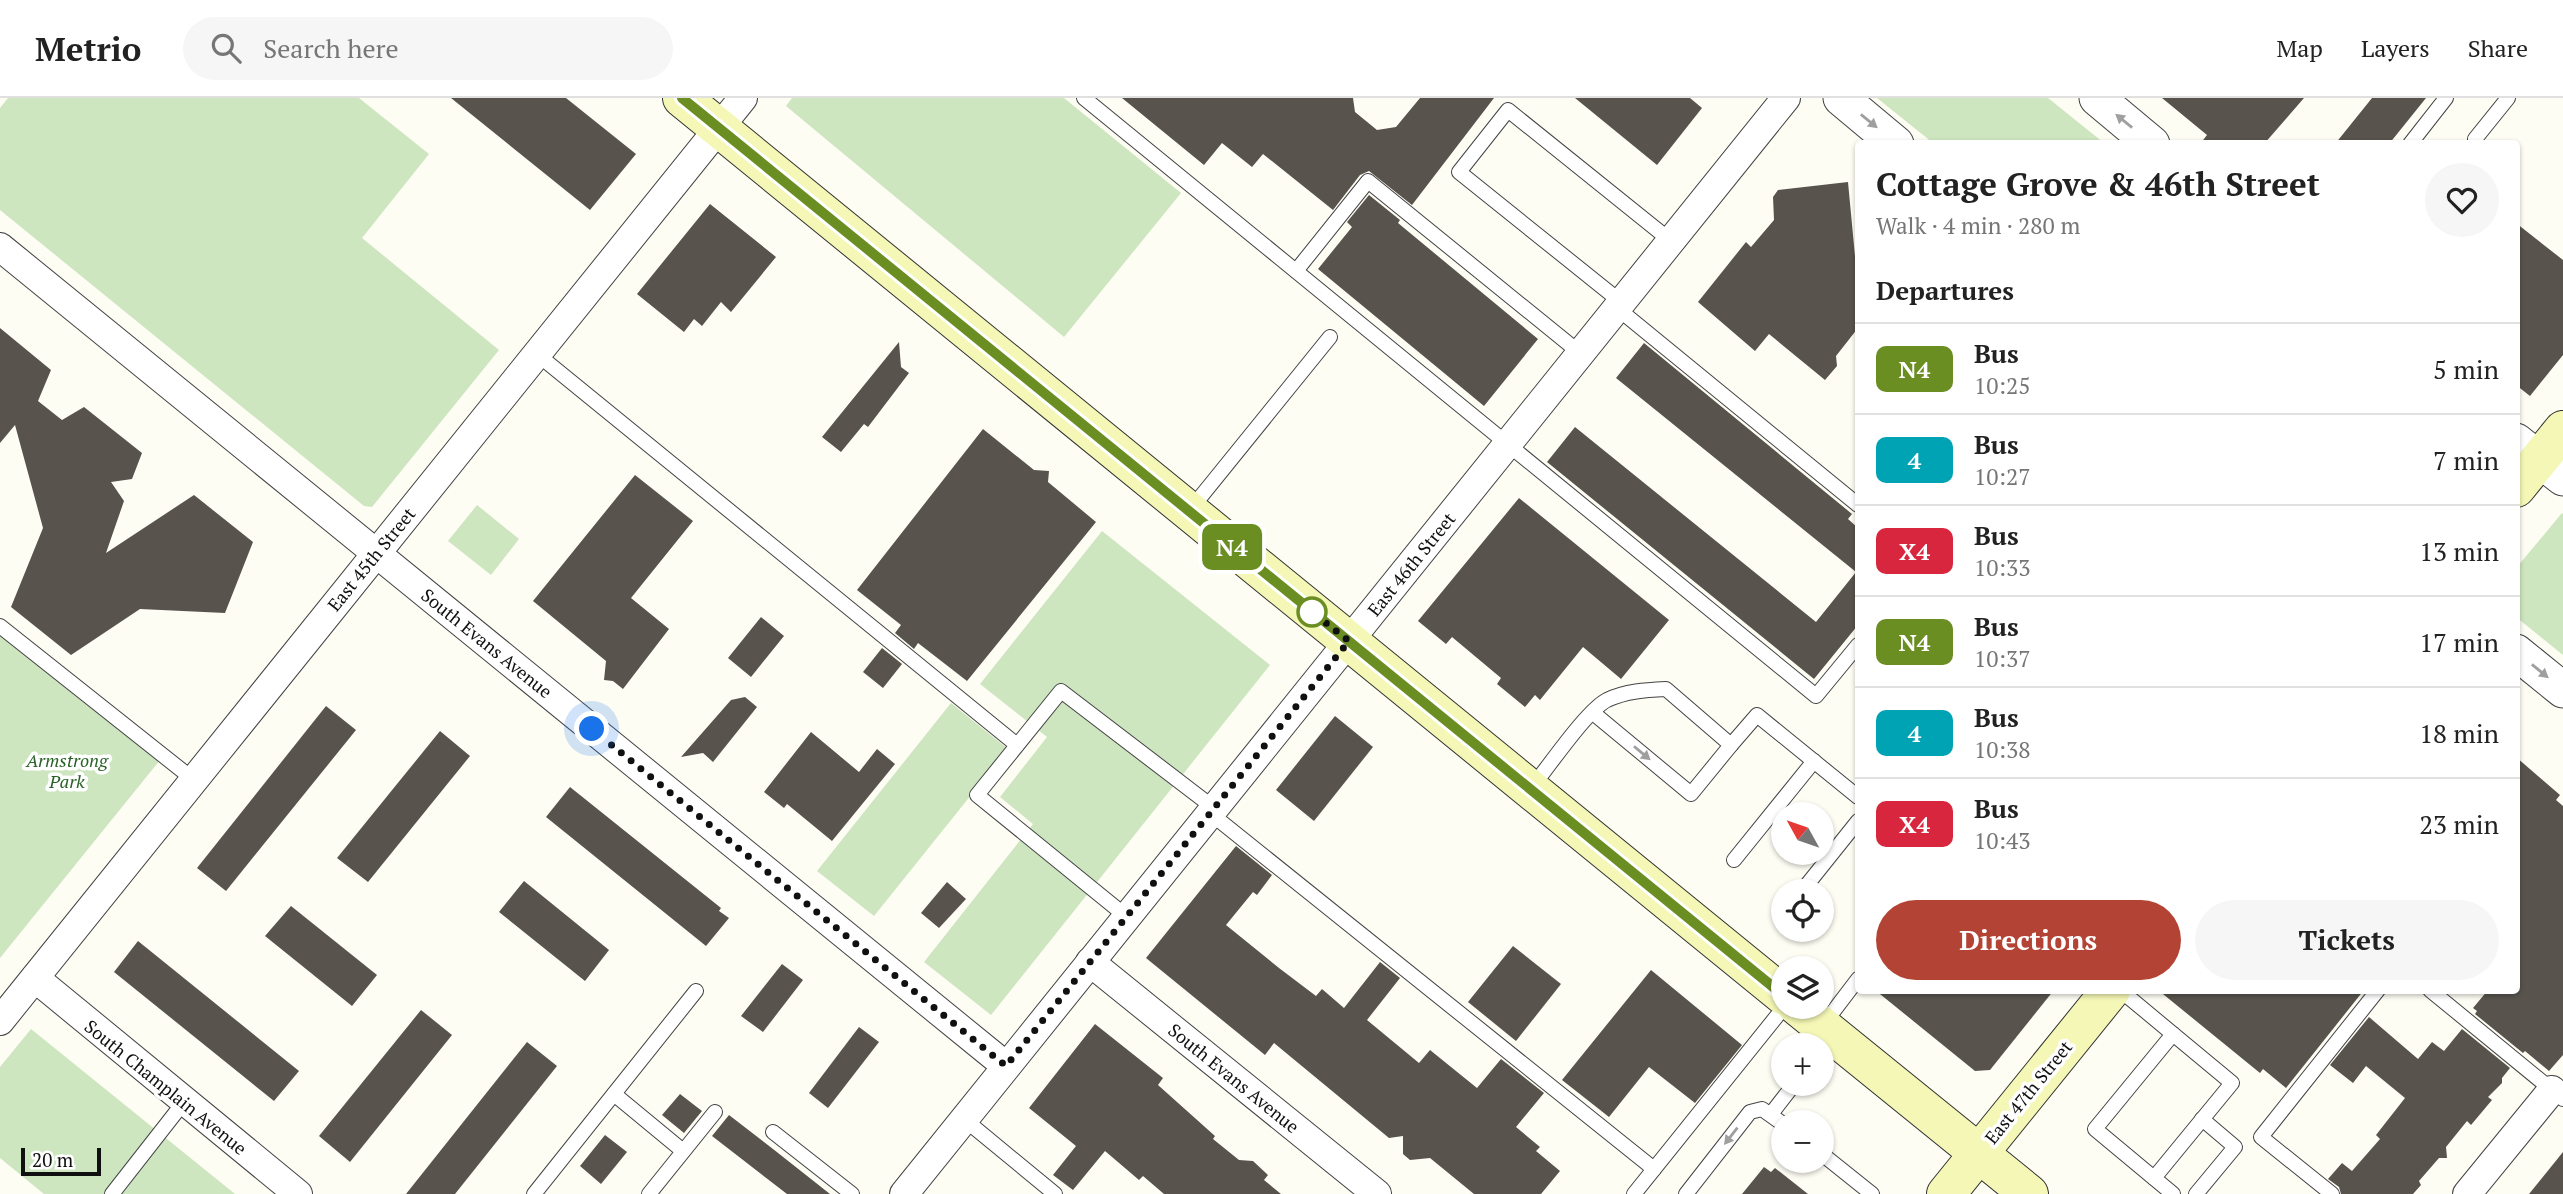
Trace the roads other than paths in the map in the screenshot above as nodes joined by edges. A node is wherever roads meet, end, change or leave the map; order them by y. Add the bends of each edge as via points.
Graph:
1 (682, 98) edge
2 (743, 98) edge
3 (1084, 98) edge
4 (1786, 98) edge
5 (1841, 98) edge
6 (2096, 98) edge
7 (2446, 98) edge
8 (2508, 98) edge
9 (718, 128) junction
10 (2474, 139) dead end
11 (1891, 140) edge
12 (2147, 140) edge
13 (2413, 140) edge
14 (1671, 240) junction
15 (0, 247) edge
16 (1296, 271) junction
17 (1619, 305) junction
18 (1331, 337) dead end
19 (1580, 353) junction
20 (537, 354) junction
21 (2563, 430) edge
22 (1507, 444) junction
23 (2534, 466) edge
24 (1855, 502) edge
25 (1189, 511) junction
26 (376, 553) junction
27 (0, 626) edge
28 (1349, 641) junction
29 (1855, 649) edge
30 (2520, 655) edge
31 (2563, 690) edge
32 (1592, 712) junction
33 (1017, 745) junction
34 (1731, 745) junction
35 (1814, 761) junction
36 (194, 780) junction
37 (1530, 789) junction
38 (1855, 795) edge
39 (1212, 811) junction
40 (1855, 825) edge
41 (1734, 860) dead end
42 (1812, 879) edge
43 (1127, 917) junction
44 (1090, 962) junction
45 (35, 978) junction
46 (1855, 983) edge
47 (1771, 985) edge
48 (696, 990) dead end
49 (2108, 994) edge
50 (2125, 994) edge
51 (2375, 994) edge
52 (2435, 994) edge
53 (1774, 1019) edge
54 (0, 1021) edge
55 (1818, 1030) edge
56 (2173, 1034) junction
57 (1006, 1066) junction
58 (614, 1094) junction
59 (2558, 1094) edge
60 (1785, 1096) edge
61 (184, 1102) junction
62 (1774, 1110) edge
63 (715, 1112) dead end
64 (1771, 1114) edge
65 (964, 1119) junction
66 (2202, 1119) junction
67 (774, 1132) dead end
68 (683, 1151) junction
69 (1978, 1154) junction
70 (1834, 1164) edge
71 (1654, 1169) junction
72 (2154, 1178) junction
73 (112, 1194) edge
74 (298, 1194) edge
75 (534, 1194) edge
76 (649, 1194) edge
77 (852, 1194) edge
78 (904, 1194) edge
79 (1055, 1194) edge
80 (1377, 1194) edge
81 (1634, 1194) edge
82 (1686, 1194) edge
83 (1872, 1194) edge
84 (1946, 1194) edge
85 (2029, 1194) edge
86 (2173, 1194) edge
87 (2196, 1194) edge
88 (2332, 1194) edge
89 (2467, 1194) edge

1 - 9 main road
2 - 9 street, East 45th Street
3 - 16 lane
4 - 14 street, East 46th Street
5 -> 11 street
12 -> 6 street
7 - 13 lane
8 - 10 lane
9 - 20 street, East 45th Street
9 - 25 main road
14 - 17 street, East 46th Street
14 - 17 lane via 1508,110 1459,172
15 - 26 street, South Evans Avenue
16 - 19 lane via 1368,181
16 - 22 lane
17 - 19 street, East 46th Street
17 - 24 lane
18 - 25 lane
19 - 22 street, East 46th Street
20 - 26 street, East 45th Street
20 - 33 lane
21 - 23 main road
22 - 28 street, East 46th Street
22 - 29 lane via 1816,696
25 - 28 main road
26 - 36 street, East 45th Street
26 - 57 street, South Evans Avenue
27 - 36 lane
28 - 37 main road
28 - 39 street, East 46th Street
30 -> 31 street
32 - 34 lane via 1606,701 1635,691 1666,689
32 -> 34 lane via 1691,794
32 - 37 lane
33 - 39 lane via 1061,691
33 - 43 lane via 977,795
34 - 35 lane via 1757,715
35 - 38 lane
35 - 41 lane
36 - 45 street, East 45th Street
37 - 47 main road
39 - 43 street, East 46th Street
39 - 71 lane
40 - 42 lane
43 - 44 street, East 46th Street
44 - 57 street, East 46th Street
44 - 80 street, South Evans Avenue
45 - 54 street, East 45th Street
45 - 61 street, South Champlain Avenue
46 - 55 lane
48 - 58 lane
49 - 69 main road, East 47th Street
50 - 56 lane
51 - 88 lane via 2261,1136
52 - 59 lane
53 - 71 lane
55 - 69 main road
56 - 66 lane via 2232,1083
56 - 72 lane via 2095,1129
57 - 65 street, East 46th Street
58 - 68 lane
58 - 75 lane
59 - 89 street
60 - 62 lane
61 - 73 lane
61 - 74 street, South Champlain Avenue
63 - 68 lane
64 -> 82 lane via 1750,1112
65 - 78 street, East 46th Street
65 - 79 lane
66 - 72 lane
66 - 87 lane via 2235,1147
67 - 77 lane
68 - 76 lane
69 - 84 main road, East 47th Street
69 - 85 main road
70 - 83 lane
71 - 81 lane
72 - 86 lane

